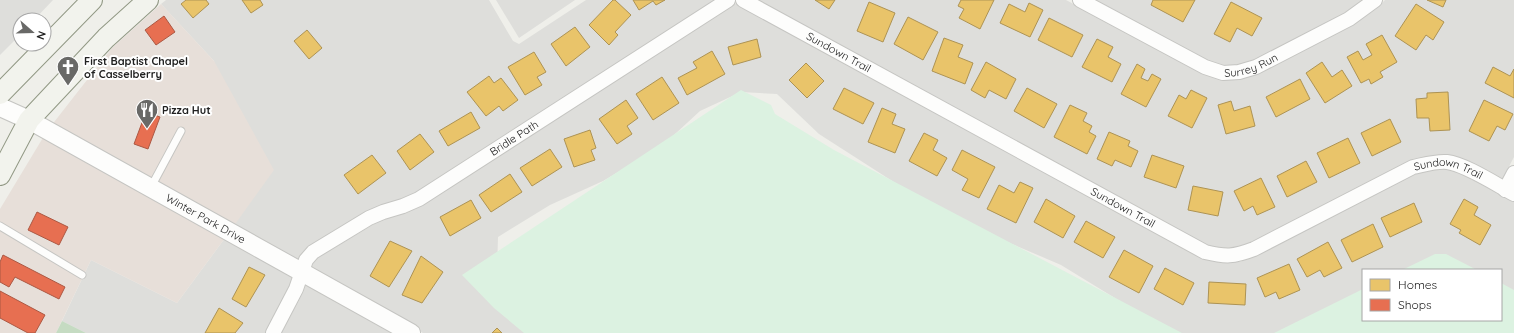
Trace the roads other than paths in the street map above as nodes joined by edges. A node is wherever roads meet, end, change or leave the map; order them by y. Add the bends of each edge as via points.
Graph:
1 (92, 0) edge
2 (148, 0) edge
3 (728, 0) edge
4 (743, 0) edge
5 (1080, 0) edge
6 (1375, 0) edge
7 (0, 94) edge
8 (0, 107) edge
9 (29, 120) junction
10 (181, 131) dead end
11 (1514, 173) edge
12 (0, 175) edge
13 (150, 189) junction
14 (1509, 192) edge
15 (0, 226) edge
16 (302, 272) junction
17 (82, 275) dead end
18 (273, 333) edge
19 (411, 333) edge

1 - 7 main road
2 - 9 main road via 106,38
3 - 16 street, Bridle Path via 419,199 369,218 314,252 306,260
4 - 14 street, Sundown Trail via 1205,252 1237,256 1254,250 1413,167 1429,163 1446,162 1461,166
5 - 6 street, Surrey Run via 1204,67 1223,72 1239,72 1256,67 1349,19
8 - 9 street, Winter Park Drive
9 - 12 main road
9 - 13 street, Winter Park Drive
10 - 13 lane
11 - 14 street
13 - 16 street, Winter Park Drive
15 - 17 lane
16 - 18 street, Bridle Path
16 - 19 street, Winter Park Drive

